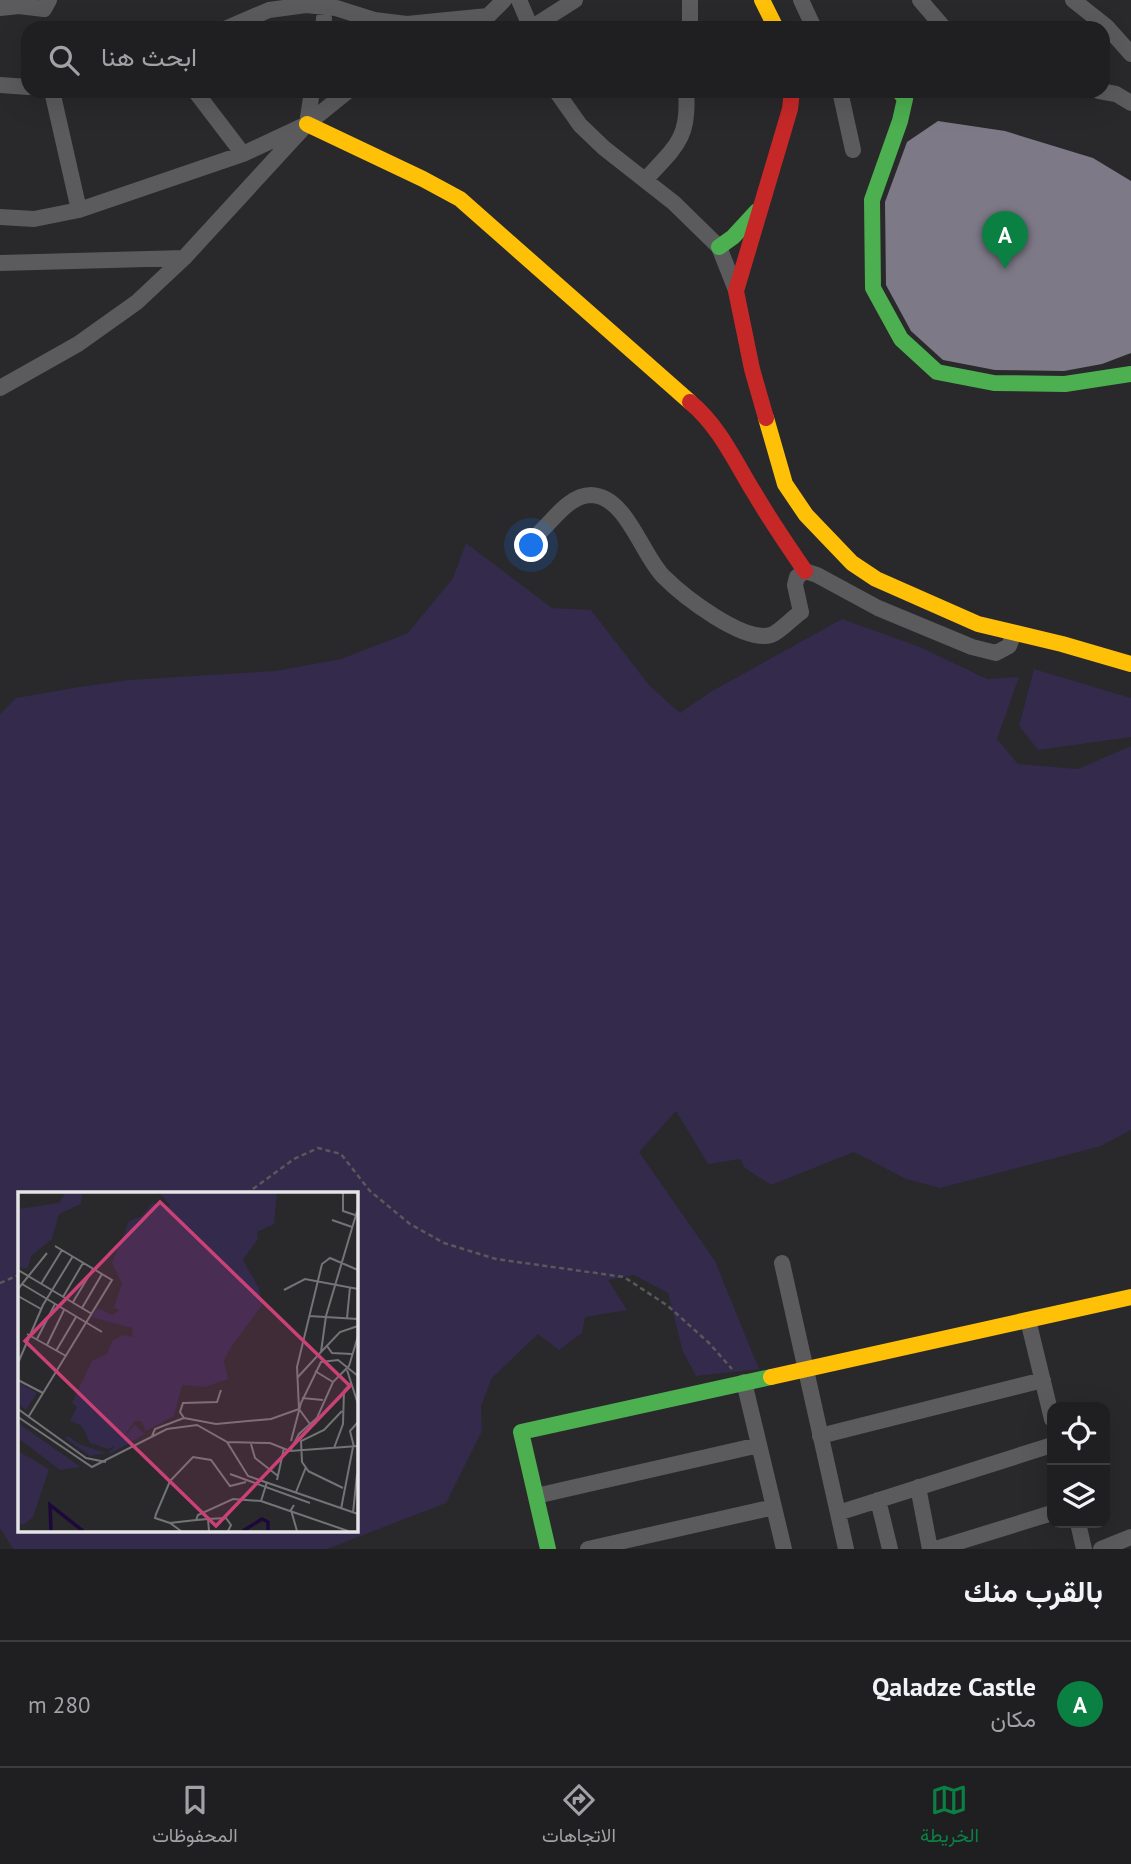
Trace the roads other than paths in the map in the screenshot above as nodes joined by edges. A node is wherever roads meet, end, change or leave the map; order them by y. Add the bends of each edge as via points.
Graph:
1 (49, 0) edge
2 (504, 0) edge
3 (519, 0) edge
4 (575, 0) edge
5 (690, 0) edge
6 (762, 0) edge
7 (801, 0) edge
8 (920, 0) edge
9 (1073, 0) edge
10 (257, 7) edge
11 (0, 8) edge
12 (488, 16) junction
13 (237, 21) edge
14 (382, 21) edge
15 (437, 21) edge
16 (481, 21) edge
17 (528, 21) edge
18 (542, 21) edge
19 (690, 21) edge
20 (772, 21) edge
21 (811, 21) edge
22 (938, 21) edge
23 (1099, 21) edge
24 (1110, 30) edge
25 (1131, 54) edge
26 (0, 85) edge
27 (21, 86) edge
28 (1110, 93) edge
29 (54, 98) edge
30 (200, 98) edge
31 (311, 98) edge
32 (339, 98) edge
33 (561, 98) edge
34 (687, 98) edge
35 (791, 98) edge
36 (842, 98) edge
37 (904, 98) edge
38 (1131, 103) edge
39 (307, 124) junction
40 (853, 150) dead end
41 (243, 154) junction
42 (645, 180) junction
43 (762, 205) junction
44 (79, 210) junction
45 (0, 216) edge
46 (719, 247) junction
47 (184, 258) junction
48 (0, 263) edge
49 (737, 291) junction
50 (1131, 374) edge
51 (0, 388) edge
52 (540, 532) dead end
53 (805, 571) junction
54 (1013, 633) junction
55 (1131, 664) edge
56 (782, 1263) dead end
57 (1131, 1297) edge
58 (1028, 1320) junction
59 (806, 1370) junction
60 (1043, 1380) junction
61 (744, 1382) junction
62 (1048, 1402) edge
63 (820, 1436) junction
64 (759, 1445) junction
65 (1047, 1447) edge
66 (918, 1488) junction
67 (536, 1496) junction
68 (878, 1500) junction
69 (774, 1507) junction
70 (838, 1513) junction
71 (1047, 1515) edge
72 (1078, 1528) edge
73 (1131, 1538) edge
74 (548, 1549) edge
75 (588, 1549) edge
76 (784, 1549) edge
77 (846, 1549) edge
78 (890, 1549) edge
79 (933, 1549) edge
80 (1084, 1549) edge
81 (1101, 1549) edge

1 - 11 street via 44,9
2 - 12 street
3 - 17 street
4 - 18 street
5 - 19 street
6 - 20 street
7 - 21 street
8 - 22 street
9 - 23 street
10 - 13 street
10 - 14 street via 336,8
12 - 15 street
12 - 16 street
24 - 25 street
26 - 27 street
28 - 38 street
29 - 44 street
30 - 41 street
31 - 39 street
32 - 39 street
33 - 42 street via 580,125
34 - 42 street via 682,139
35 - 43 street
36 - 40 street
37 - 50 street via 872,200 873,288 901,339 937,372 994,383 1065,384
39 - 41 street
39 - 47 street
39 - 53 street via 460,199 702,412
41 - 44 street
42 - 46 street
43 - 46 street
43 - 49 street
44 - 45 street via 34,219
46 - 49 street
47 - 48 street
47 - 51 street via 137,302 78,344
49 - 54 street via 752,369 785,484 806,515 852,563 876,579 978,624
52 - 53 street via 572,501 589,495 604,497 626,517 662,576 713,616 752,635 771,635 796,616 795,585
53 - 54 street via 972,647 996,653 1009,646
54 - 55 street
56 - 59 street
57 - 58 street
58 - 59 street
58 - 60 street
59 - 61 street
59 - 63 street
60 - 62 street
60 - 63 street
61 - 64 street
61 - 67 street via 521,1432
63 - 70 street
64 - 67 street
64 - 69 street
65 - 66 street
66 - 68 street
66 - 79 street
67 - 74 street
68 - 70 street
68 - 78 street
69 - 75 street
69 - 76 street
70 - 77 street
71 - 79 street
72 - 80 street
73 - 81 street

